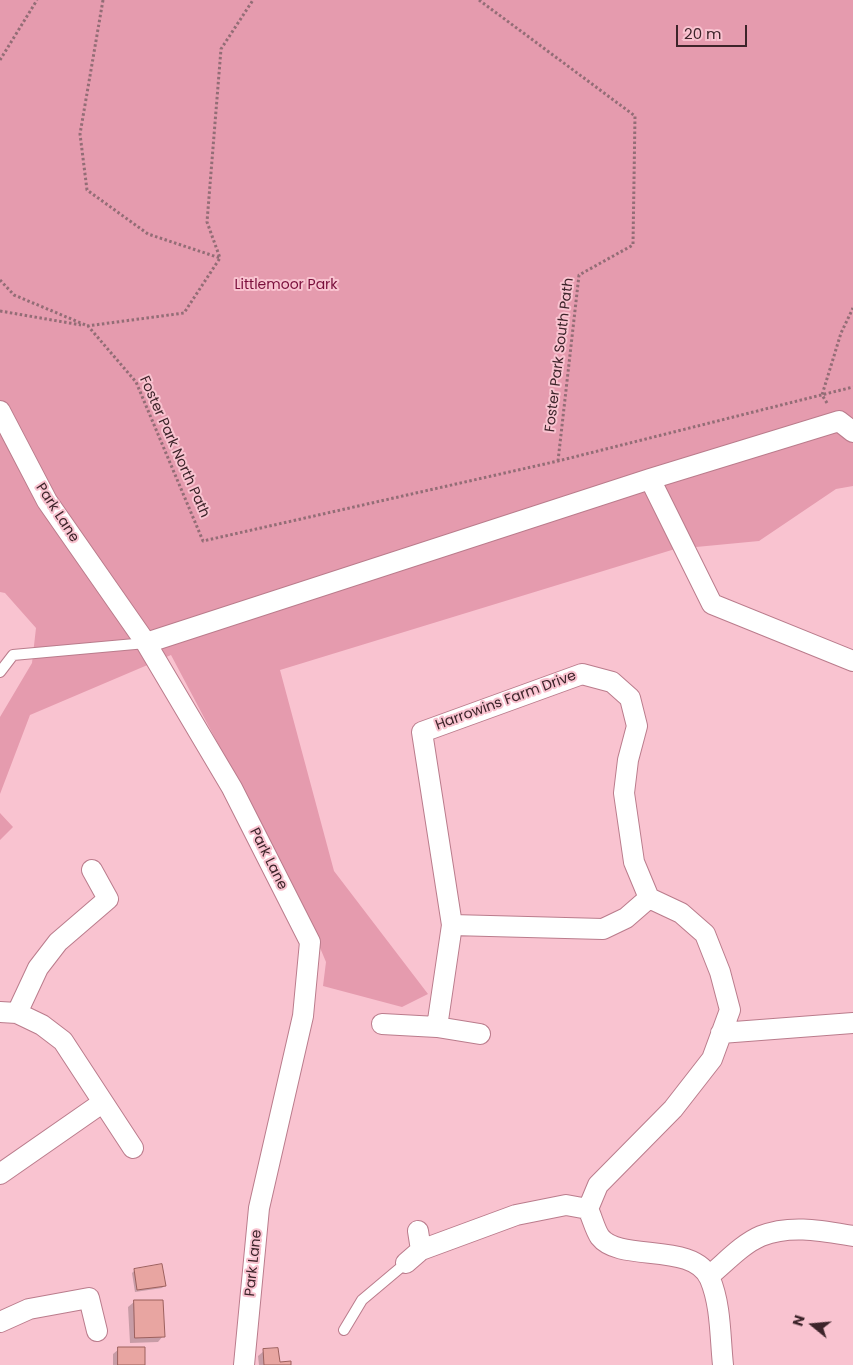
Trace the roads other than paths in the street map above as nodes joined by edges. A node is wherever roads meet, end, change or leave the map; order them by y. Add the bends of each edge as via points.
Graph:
1 (0, 411) edge
2 (846, 426) edge
3 (650, 478) junction
4 (146, 643) junction
5 (853, 661) edge
6 (0, 672) edge
7 (92, 870) dead end
8 (649, 898) junction
9 (452, 924) junction
10 (8, 1012) edge
11 (853, 1023) edge
12 (382, 1024) dead end
13 (437, 1027) junction
14 (722, 1033) junction
15 (480, 1034) dead end
16 (102, 1103) junction
17 (133, 1148) dead end
18 (0, 1174) edge
19 (588, 1209) junction
20 (853, 1236) edge
21 (406, 1263) joint
22 (709, 1276) junction
23 (0, 1322) edge
24 (344, 1330) dead end
25 (97, 1331) dead end
26 (244, 1365) edge
27 (723, 1365) edge

1 - 4 street, Park Lane via 47,501
2 - 3 street
3 - 4 street
3 - 5 street via 712,604
4 - 6 lane via 13,655
4 - 26 street, Park Lane via 232,788 310,942 303,1016 259,1208
7 - 10 street via 108,900 58,942
8 - 9 street via 626,918 603,929
8 - 9 street, Harrowins Farm Drive via 634,862 624,793 637,726 630,698 612,682 582,674 422,732
8 - 14 street via 681,913 705,934 730,1010
9 - 13 street
10 - 16 street via 42,1025 63,1041
11 - 14 street
12 - 13 street
13 - 15 street
14 - 19 street via 712,1059 672,1109 598,1185
16 - 17 street
16 - 18 street
19 - 21 street via 566,1205 419,1240
19 - 22 street via 600,1238 621,1250 660,1253 692,1261
20 - 22 street via 813,1230 781,1230 760,1237
21 - 24 lane via 362,1300
22 - 27 street via 717,1303
23 - 25 street via 29,1309 89,1298

